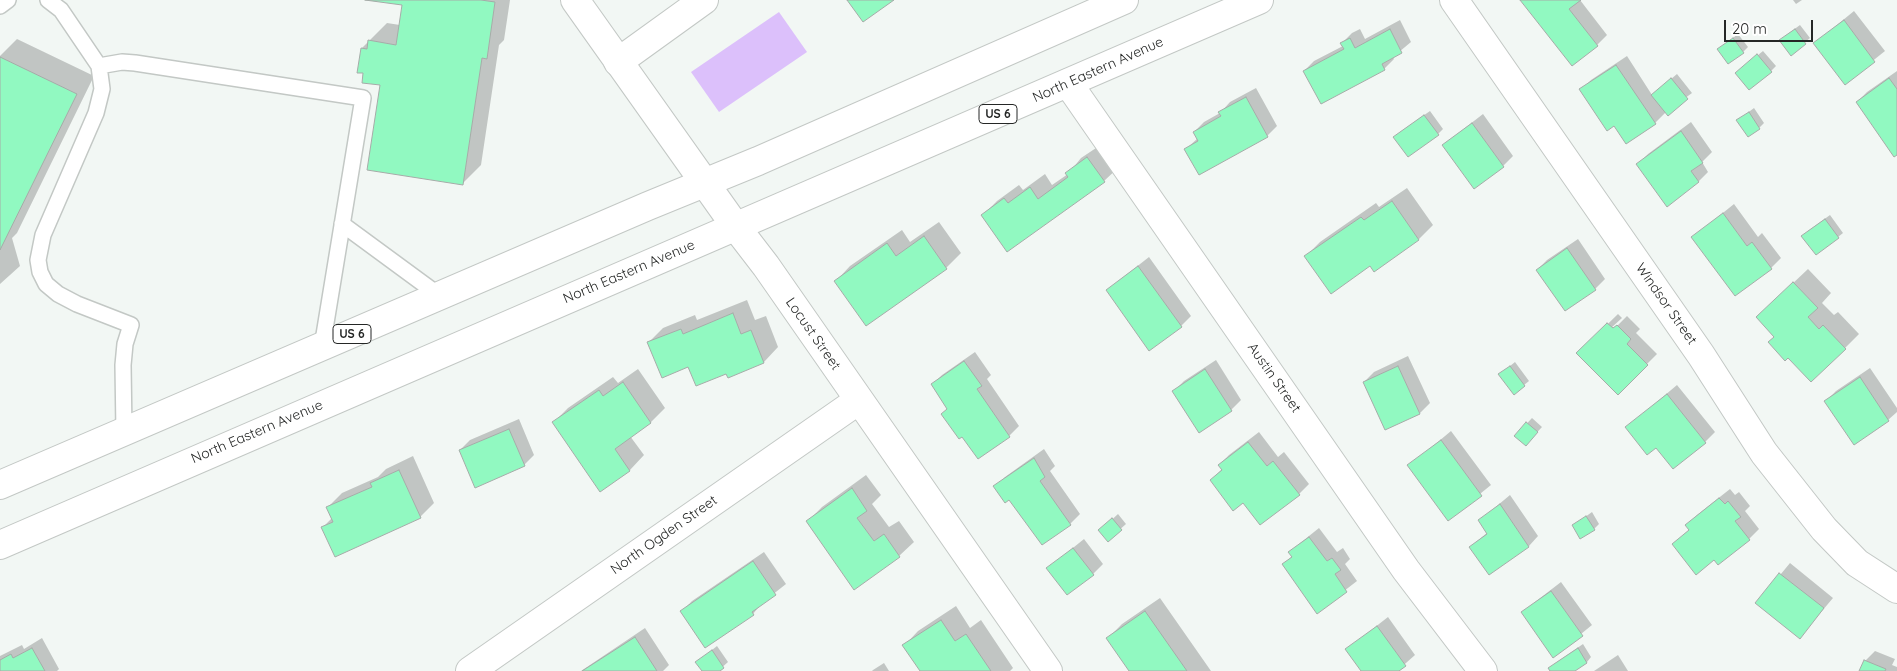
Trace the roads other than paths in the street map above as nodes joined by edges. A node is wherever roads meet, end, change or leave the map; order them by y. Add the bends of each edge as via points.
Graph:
1 (8, 0) edge
2 (48, 0) edge
3 (575, 0) edge
4 (704, 0) edge
5 (1124, 0) edge
6 (1259, 0) edge
7 (1454, 0) edge
8 (0, 6) edge
9 (618, 62) junction
10 (99, 66) junction
11 (1068, 83) junction
12 (704, 183) junction
13 (342, 224) junction
14 (736, 227) junction
15 (440, 296) junction
16 (322, 347) junction
17 (858, 400) junction
18 (124, 432) junction
19 (0, 485) edge
20 (0, 545) edge
21 (1897, 589) edge
22 (470, 671) edge
23 (1048, 671) edge
24 (1483, 671) edge

1 - 8 lane
2 - 10 lane via 61,10
3 - 9 street, Locust Street
4 - 9 street
5 - 12 street, US 6
6 - 11 street, North Eastern Avenue / US 6
7 - 21 street, Windsor Street via 1701,355 1764,453 1824,530 1857,563
9 - 12 street, Locust Street
10 - 13 lane via 135,63 363,98
10 - 18 lane via 100,101 43,235 38,260 46,284 58,294 131,325 123,365
11 - 14 street, North Eastern Avenue / US 6
11 - 24 street, Austin Street via 1406,570
12 - 14 street, Locust Street
12 - 15 street, US 6
13 - 15 lane
13 - 16 lane
14 - 17 street, Locust Street
14 - 20 street, North Eastern Avenue / US 6
15 - 16 street, US 6
16 - 18 street, US 6
17 - 22 street, North Ogden Street
17 - 23 street, Locust Street
18 - 19 street, US 6

